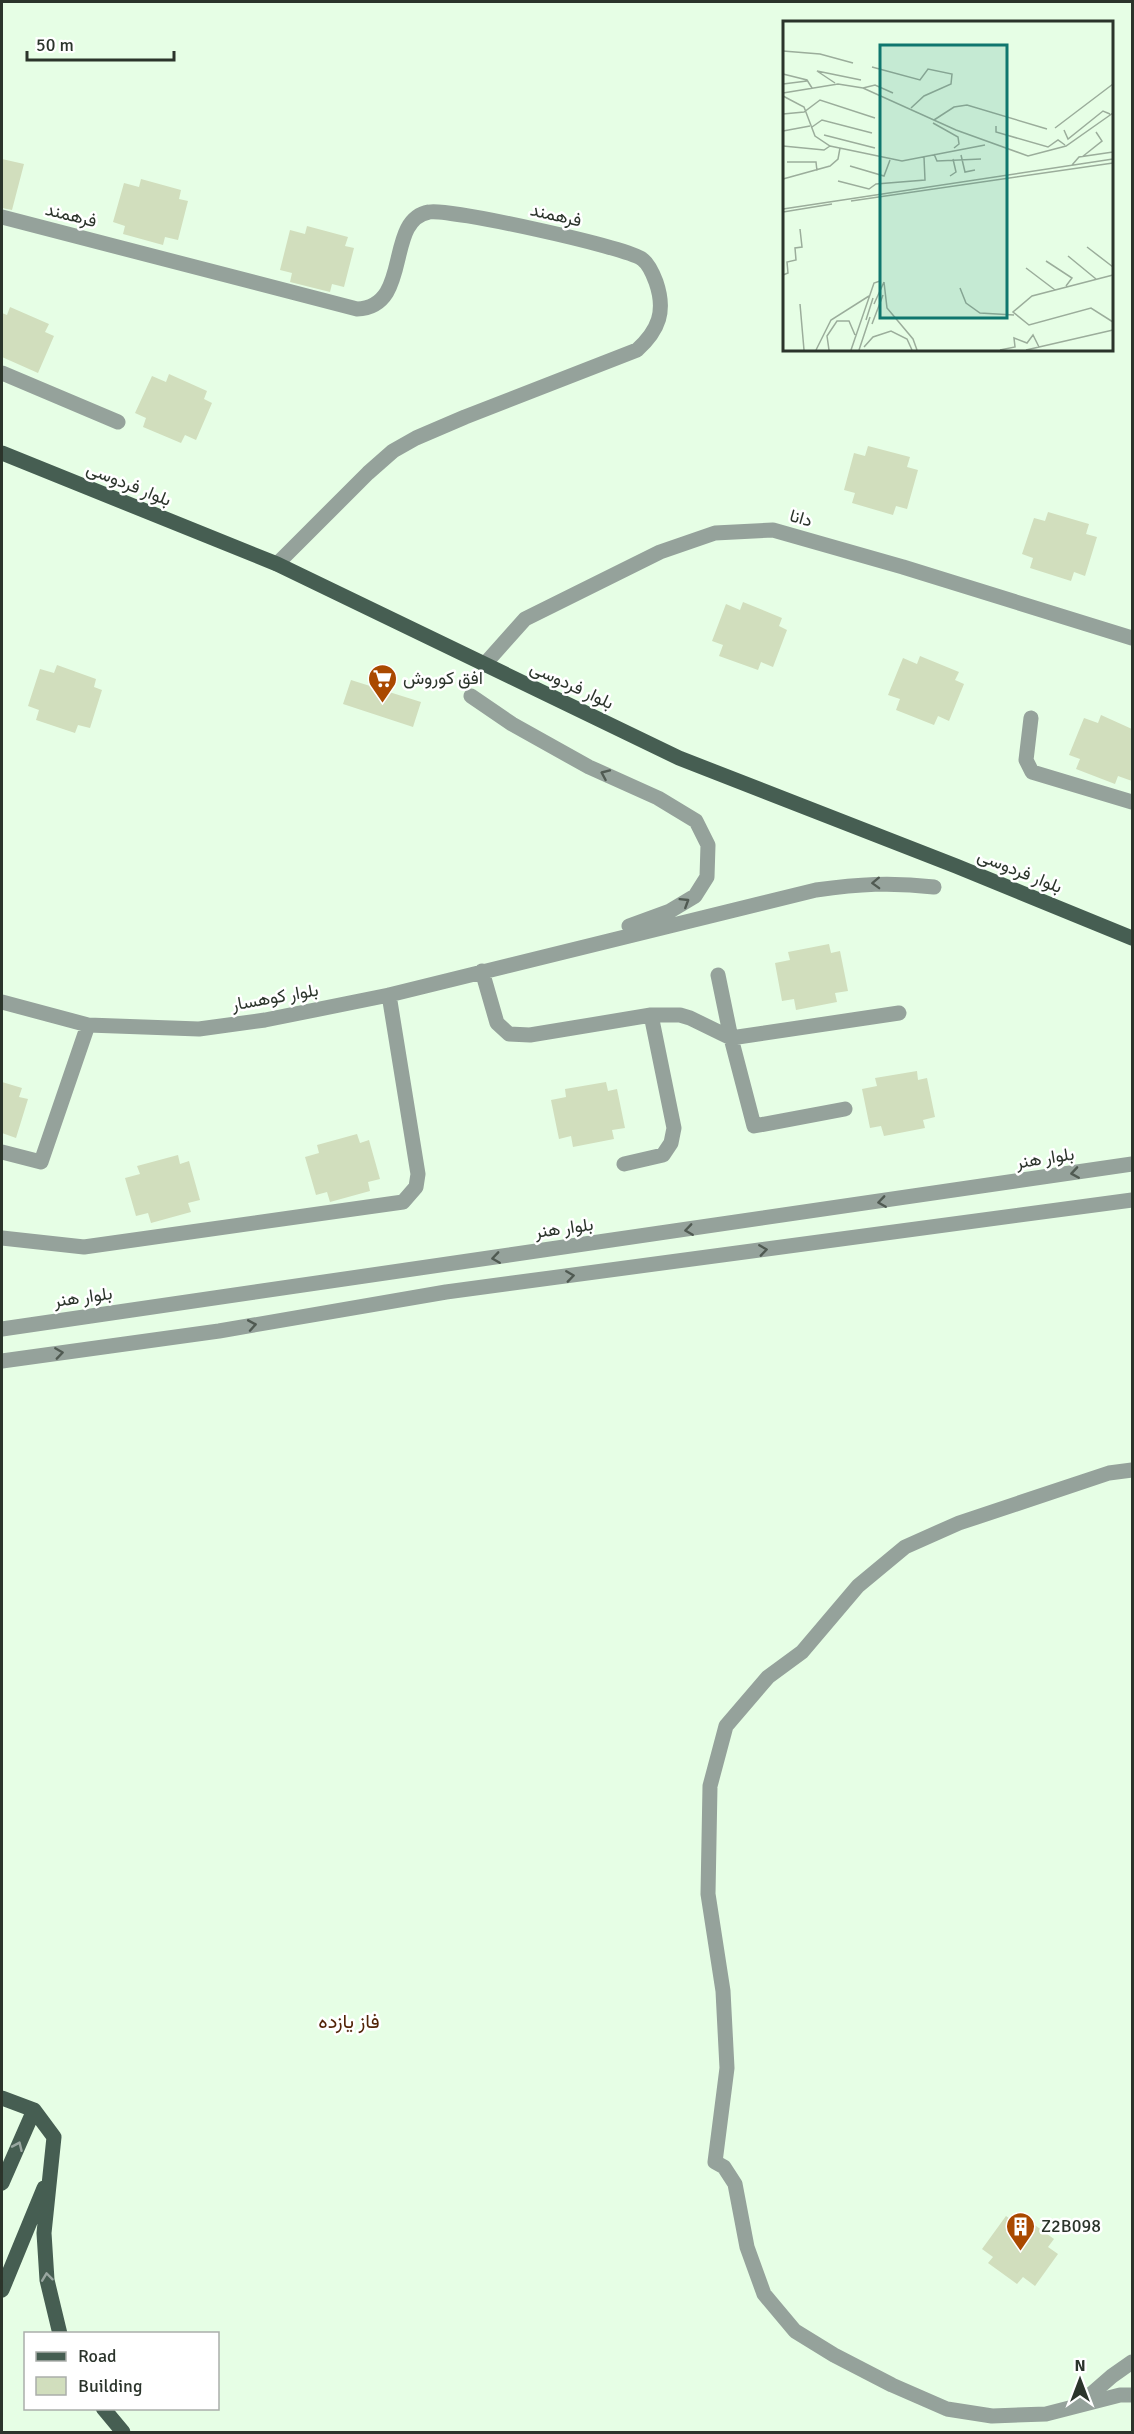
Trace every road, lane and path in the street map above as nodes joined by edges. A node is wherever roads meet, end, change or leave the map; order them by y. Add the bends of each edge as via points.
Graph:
1 (2, 217) edge
2 (2, 373) edge
3 (117, 422) dead end
4 (2, 453) edge
5 (277, 564) junction
6 (1132, 638) edge
7 (484, 665) junction
8 (471, 696) dead end
9 (1031, 718) dead end
10 (1132, 801) edge
11 (934, 887) dead end
12 (1132, 938) edge
13 (553, 953) junction
14 (483, 971) junction
15 (718, 975) dead end
16 (389, 994) junction
17 (2, 1002) edge
18 (899, 1013) dead end
19 (651, 1015) junction
20 (88, 1025) junction
21 (731, 1038) junction
22 (845, 1109) dead end
23 (2, 1152) edge
24 (624, 1164) dead end
25 (1132, 1164) edge
26 (1132, 1200) edge
27 (2, 1238) edge
28 (2, 1329) edge
29 (2, 1361) edge
30 (1132, 1470) edge
31 (2, 2098) edge
32 (34, 2110) junction
33 (52, 2170) junction
34 (2, 2182) edge
35 (2, 2290) edge
36 (60, 2332) edge
37 (1132, 2362) edge
38 (1132, 2395) edge
39 (1079, 2405) junction
40 (104, 2410) edge
41 (123, 2433) edge

1 - 5 street, فرهمند via 357,309 369,309 380,303 393,280 404,236 415,219 428,212 501,222 617,249 642,259 653,273 660,294 660,316 650,338 637,350 465,417 393,451
2 - 3 street
4 - 5 main road, بلوار فردوسی
5 - 7 main road, بلوار فردوسی
6 - 7 street, دانا via 772,530 716,533 660,552 525,619
7 - 12 main road, بلوار فردوسی via 679,758
13 -> 8 street via 670,911 695,896 707,876 708,845 696,821 658,798 589,767
9 - 10 street via 1026,760 1032,772
11 -> 13 street via 894,882 816,890
13 - 14 street, بلوار کوهسار
14 - 16 street, بلوار کوهسار
14 - 19 street via 496,1023 509,1034 530,1035
15 - 21 street
16 - 20 street, بلوار کوهسار via 265,1020 199,1029
16 - 27 street via 418,1174 416,1187 403,1202 84,1247
17 - 20 street, بلوار کوهسار
18 - 21 street
19 - 21 street via 680,1015
19 - 24 street via 673,1136 663,1155
20 - 23 street via 41,1162
21 - 22 street via 754,1126
25 -> 28 street, بلوار هنر
29 -> 26 street via 219,1331 446,1292
30 - 39 street via 1109,1473 958,1523 905,1547 858,1586 802,1652 768,1677 726,1726 710,1786 708,1894 723,1991 727,2068 715,2162 724,2167 735,2184 747,2247 764,2294 795,2331 892,2385 946,2409 1003,2416 1046,2414
31 - 32 main road
32 - 33 main road via 54,2137
34 -> 32 main road
33 - 35 main road
36 -> 33 main road via 47,2280 44,2233
37 - 39 street
38 - 39 street
40 - 41 main road

